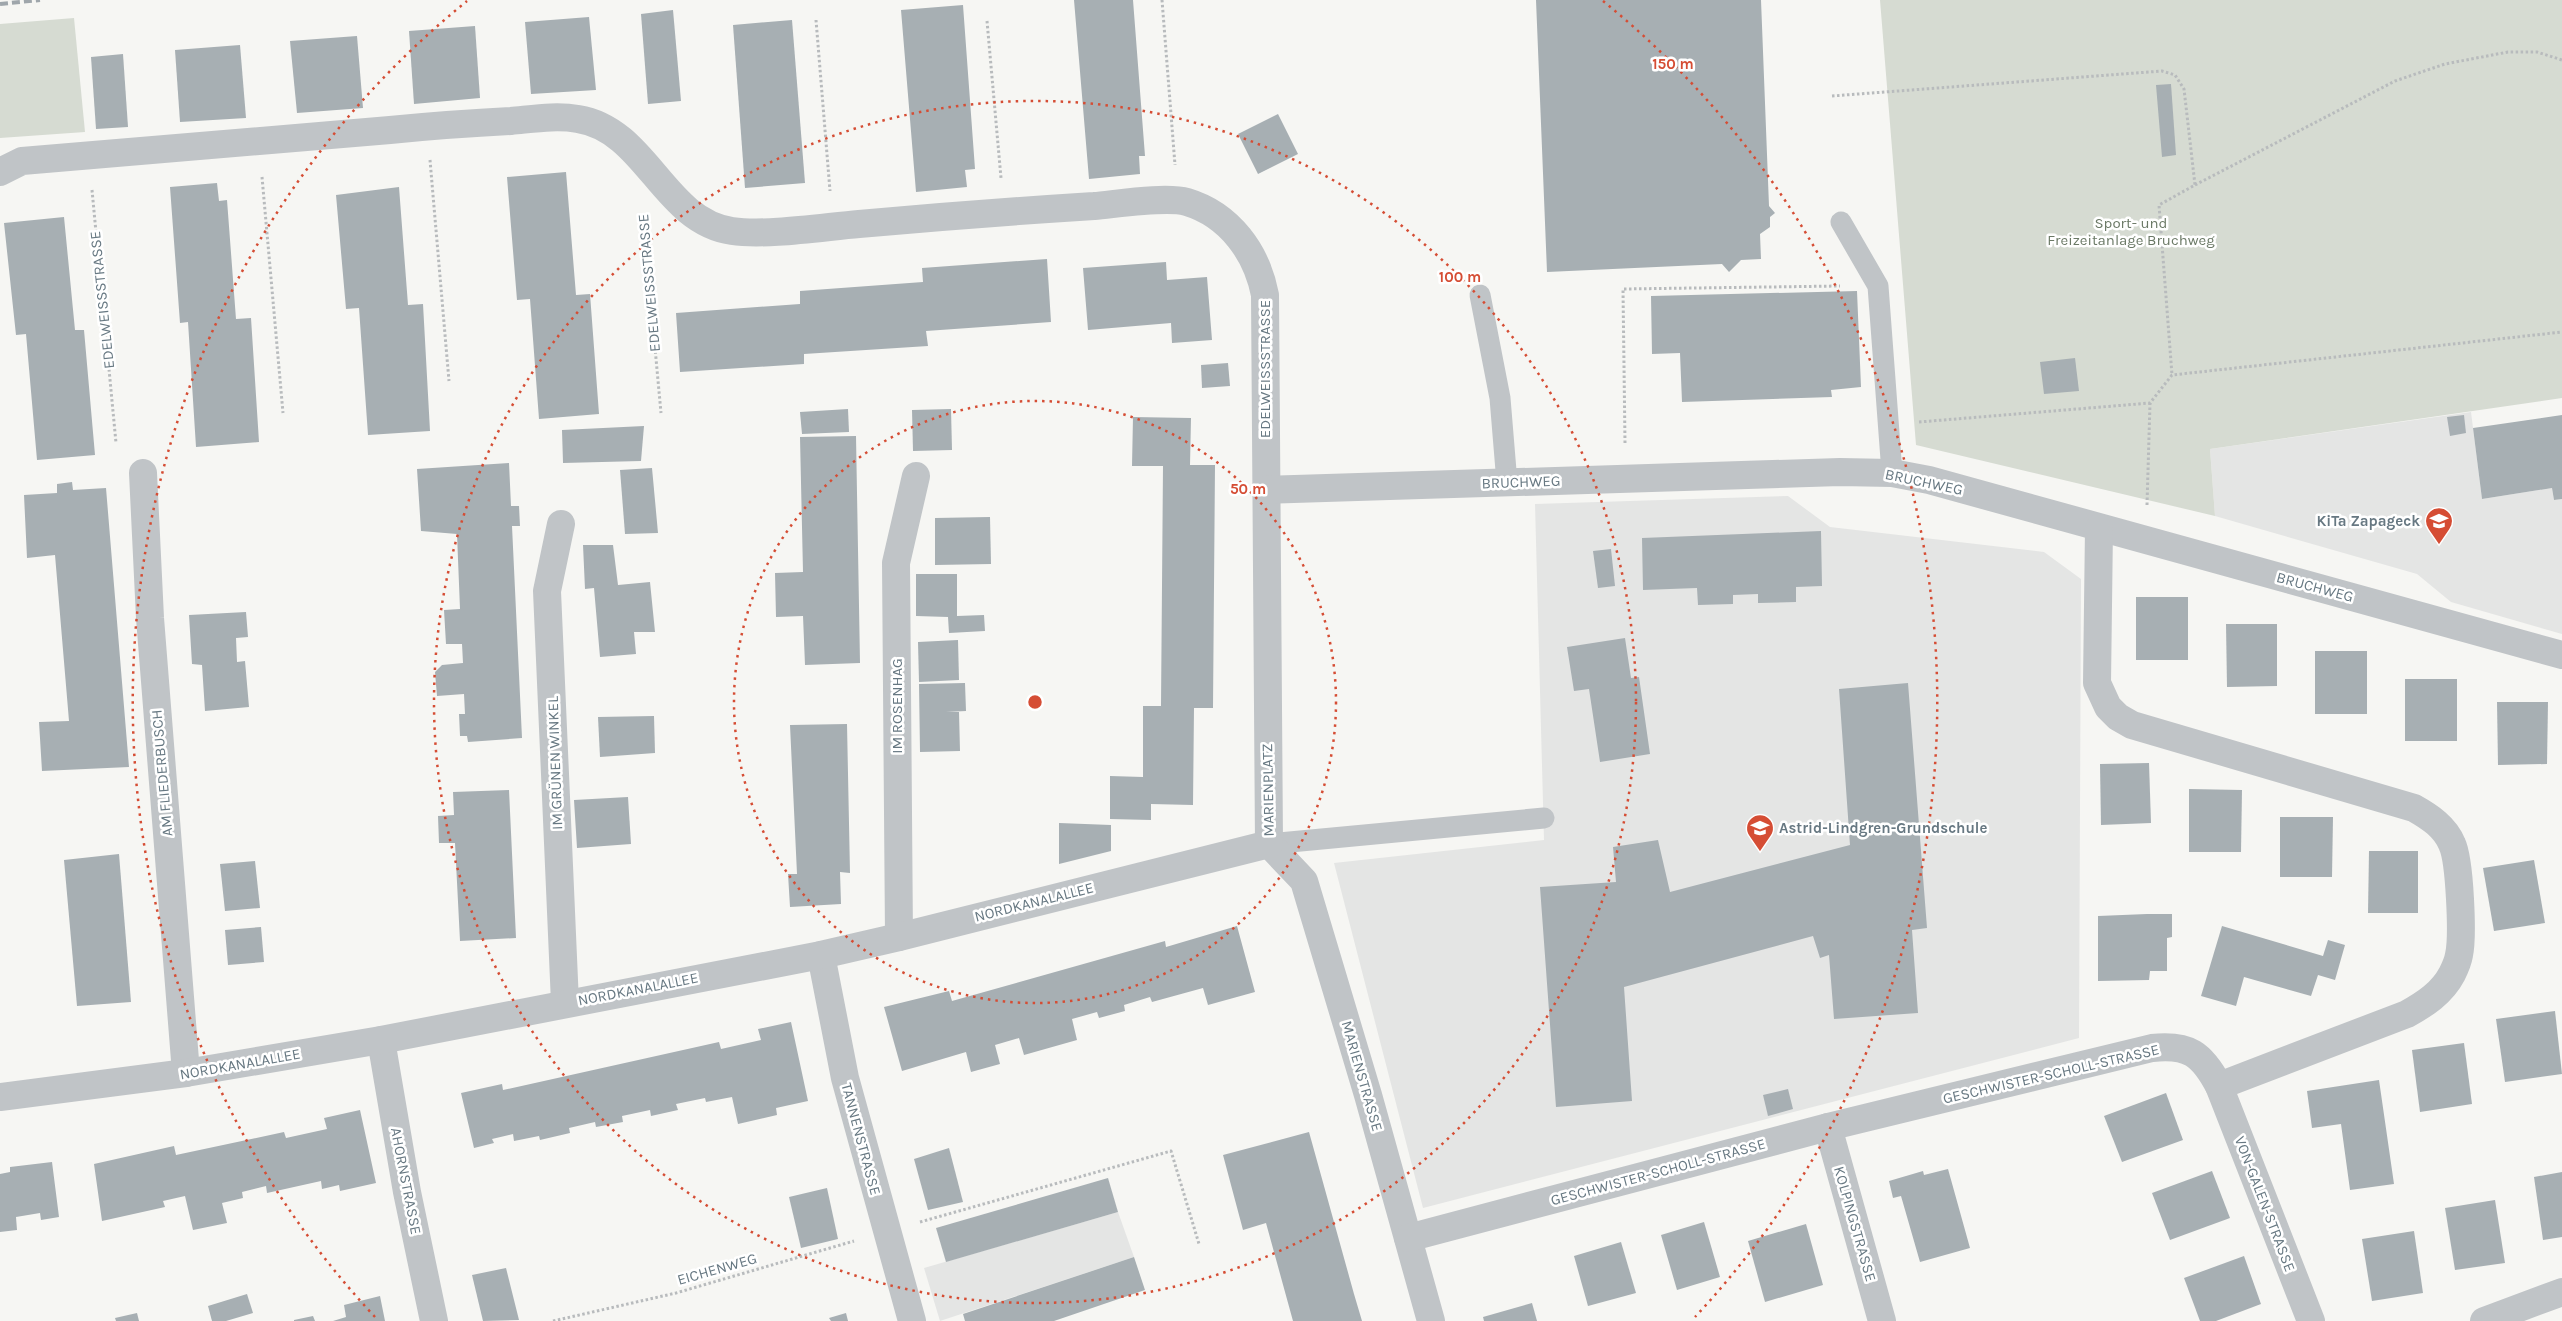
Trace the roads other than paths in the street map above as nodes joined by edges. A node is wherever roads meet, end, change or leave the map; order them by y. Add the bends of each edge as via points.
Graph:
1 (0, 172) edge
2 (1841, 222) dead end
3 (1480, 295) dead end
4 (143, 473) dead end
5 (1892, 473) junction
6 (916, 476) dead end
7 (1507, 483) junction
8 (1265, 490) junction
9 (560, 524) dead end
10 (2099, 528) junction
11 (2562, 655) edge
12 (1544, 818) dead end
13 (1269, 844) junction
14 (899, 937) junction
15 (821, 955) junction
16 (565, 1003) junction
17 (381, 1040) junction
18 (186, 1073) junction
19 (2219, 1086) junction
20 (0, 1097) edge
21 (1828, 1127) junction
22 (1408, 1238) junction
23 (2562, 1292) edge
24 (434, 1321) edge
25 (912, 1321) edge
26 (1430, 1321) edge
27 (1882, 1321) edge
28 (2310, 1321) edge
29 (2484, 1321) edge

1 - 8 street, EDELWEISSSTRASSE via 22,161 561,117 593,122 608,129 637,154 677,201 717,228 734,231 1178,200 1209,212 1231,228 1251,253 1262,281 1267,322
2 - 5 lane via 1878,286
3 - 7 lane via 1500,398
4 - 18 street, AM FLIEDERBUSCH via 150,618
5 - 7 street, BRUCHWEG
5 - 10 street, BRUCHWEG via 1929,480
6 - 14 street, IM ROSENHAG via 896,563
7 - 8 street, BRUCHWEG
8 - 13 street, MARIENPLATZ
9 - 16 street, IM GRÜNEN WINKEL via 548,591
10 - 11 street, BRUCHWEG
10 - 19 street via 2097,683 2108,708 2132,725 2414,808 2430,816 2443,829 2453,845 2459,866 2459,955 2452,974 2440,991 2407,1014
12 - 13 lane, MARIENPLATZ
13 - 14 street, NORDKANALALLEE
13 - 22 street, MARIENSTRASSE via 1304,881
14 - 15 street, NORDKANALALLEE
15 - 16 street, NORDKANALALLEE
15 - 25 street, TANNENSTRASSE via 845,1078
16 - 17 street, NORDKANALALLEE
17 - 18 street, NORDKANALALLEE
17 - 24 street, AHORNSTRASSE via 407,1192
18 - 20 street, NORDKANALALLEE
19 - 21 street, GESCHWISTER-SCHOLL-STRASSE via 2201,1058 2190,1051 2164,1047
19 - 28 street, VON-GALEN-STRASSE
21 - 22 street, GESCHWISTER-SCHOLL-STRASSE
21 - 27 street, KOLPINGSTRASSE
22 - 26 street, MARIENSTRASSE
23 - 29 street

